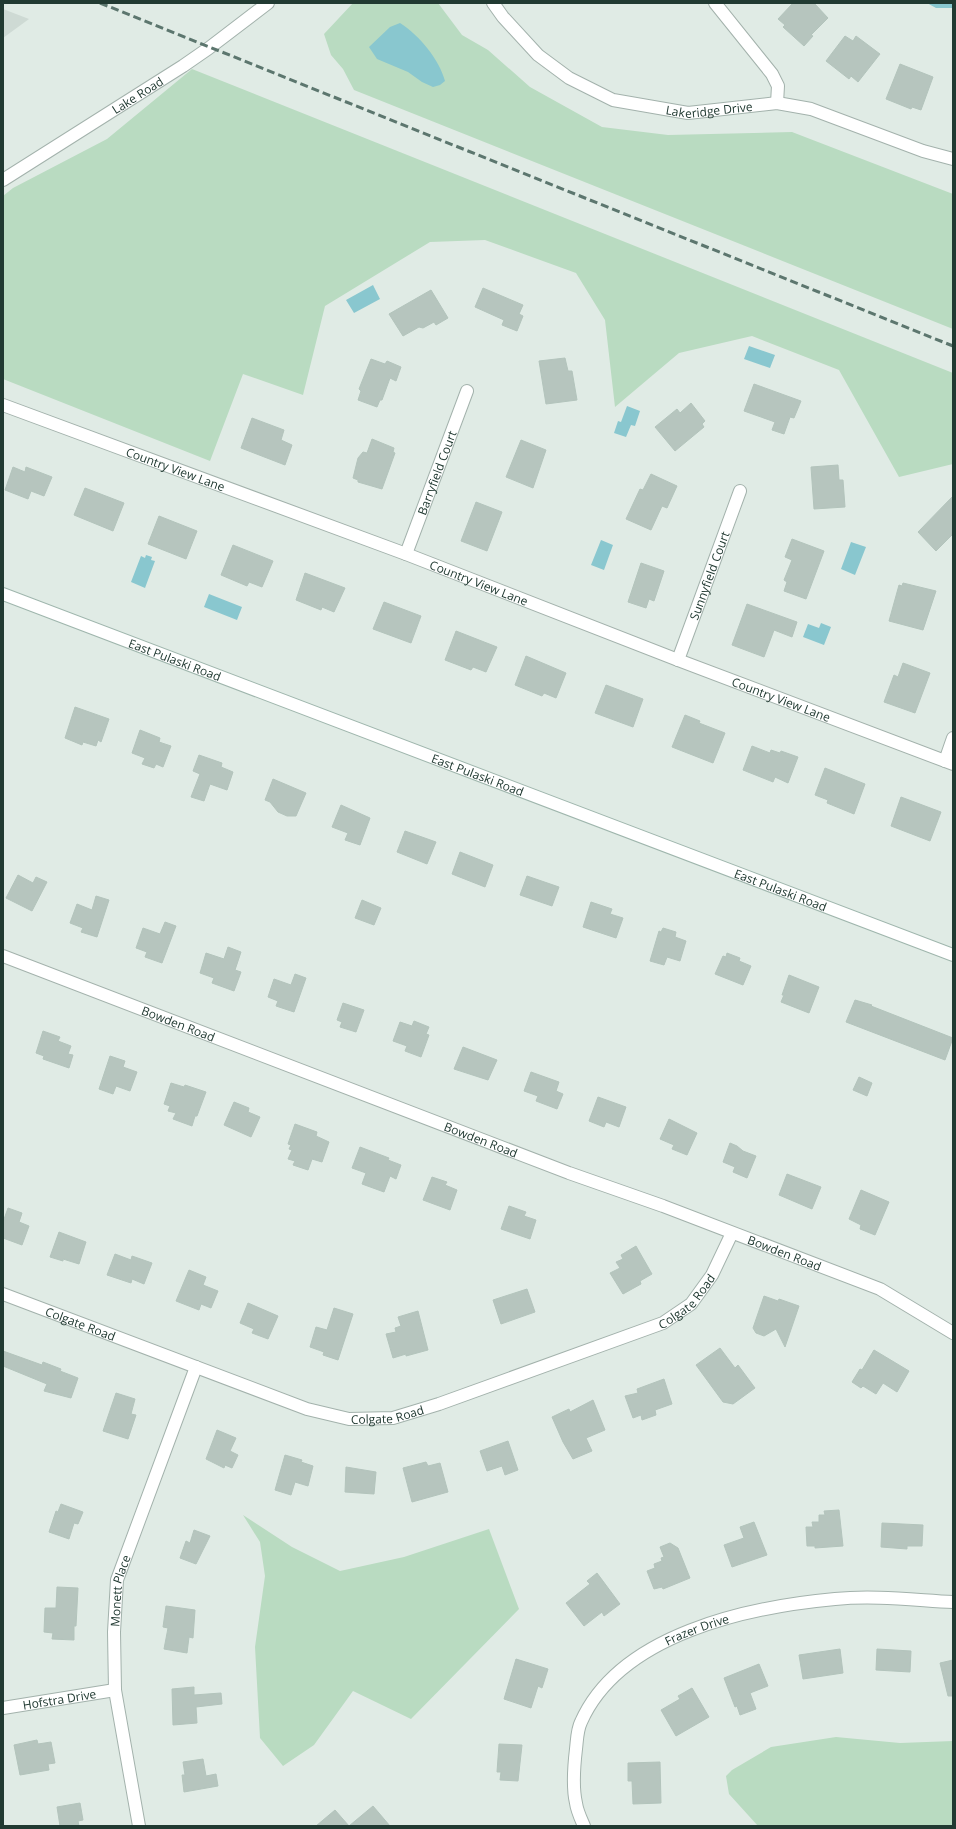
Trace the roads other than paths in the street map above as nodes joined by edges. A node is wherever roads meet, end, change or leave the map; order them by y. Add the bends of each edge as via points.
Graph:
1 (267, 3) edge
2 (494, 3) edge
3 (715, 3) edge
4 (777, 103) junction
5 (953, 160) edge
6 (3, 180) edge
7 (466, 391) dead end
8 (3, 405) edge
9 (740, 491) dead end
10 (406, 554) junction
11 (3, 594) edge
12 (678, 660) junction
13 (953, 738) edge
14 (949, 762) edge
15 (953, 955) edge
16 (3, 956) edge
17 (732, 1233) junction
18 (3, 1294) edge
19 (953, 1333) edge
20 (196, 1366) junction
21 (953, 1602) edge
22 (115, 1690) junction
23 (3, 1708) edge
24 (139, 1826) edge
25 (584, 1826) edge

1 - 6 street, Lake Road via 183,66
2 - 4 street, Lakeridge Drive via 538,55 569,78 614,100 688,113
3 - 4 street via 772,74 778,86
4 - 5 street, Lakeridge Drive via 811,109 842,119
7 - 10 street, Barryfield Court
8 - 10 street, Country View Lane
9 - 12 street, Sunnyfield Court
10 - 12 street, Country View Lane
11 - 15 street, East Pulaski Road
12 - 14 street, Country View Lane
13 - 14 street
16 - 17 street, Bowden Road
17 - 19 street, Bowden Road via 880,1289
17 - 20 street, Colgate Road via 712,1275 691,1304 663,1323 439,1404 393,1418 349,1419 307,1409
18 - 20 street, Colgate Road
20 - 22 street, Monett Place via 117,1580 114,1632
21 - 25 street, Frazer Drive via 884,1598 836,1599 780,1606 725,1618 680,1635 635,1658 599,1691 580,1724 574,1765 576,1804
22 - 23 street, Hofstra Drive
22 - 24 street, Monett Place

